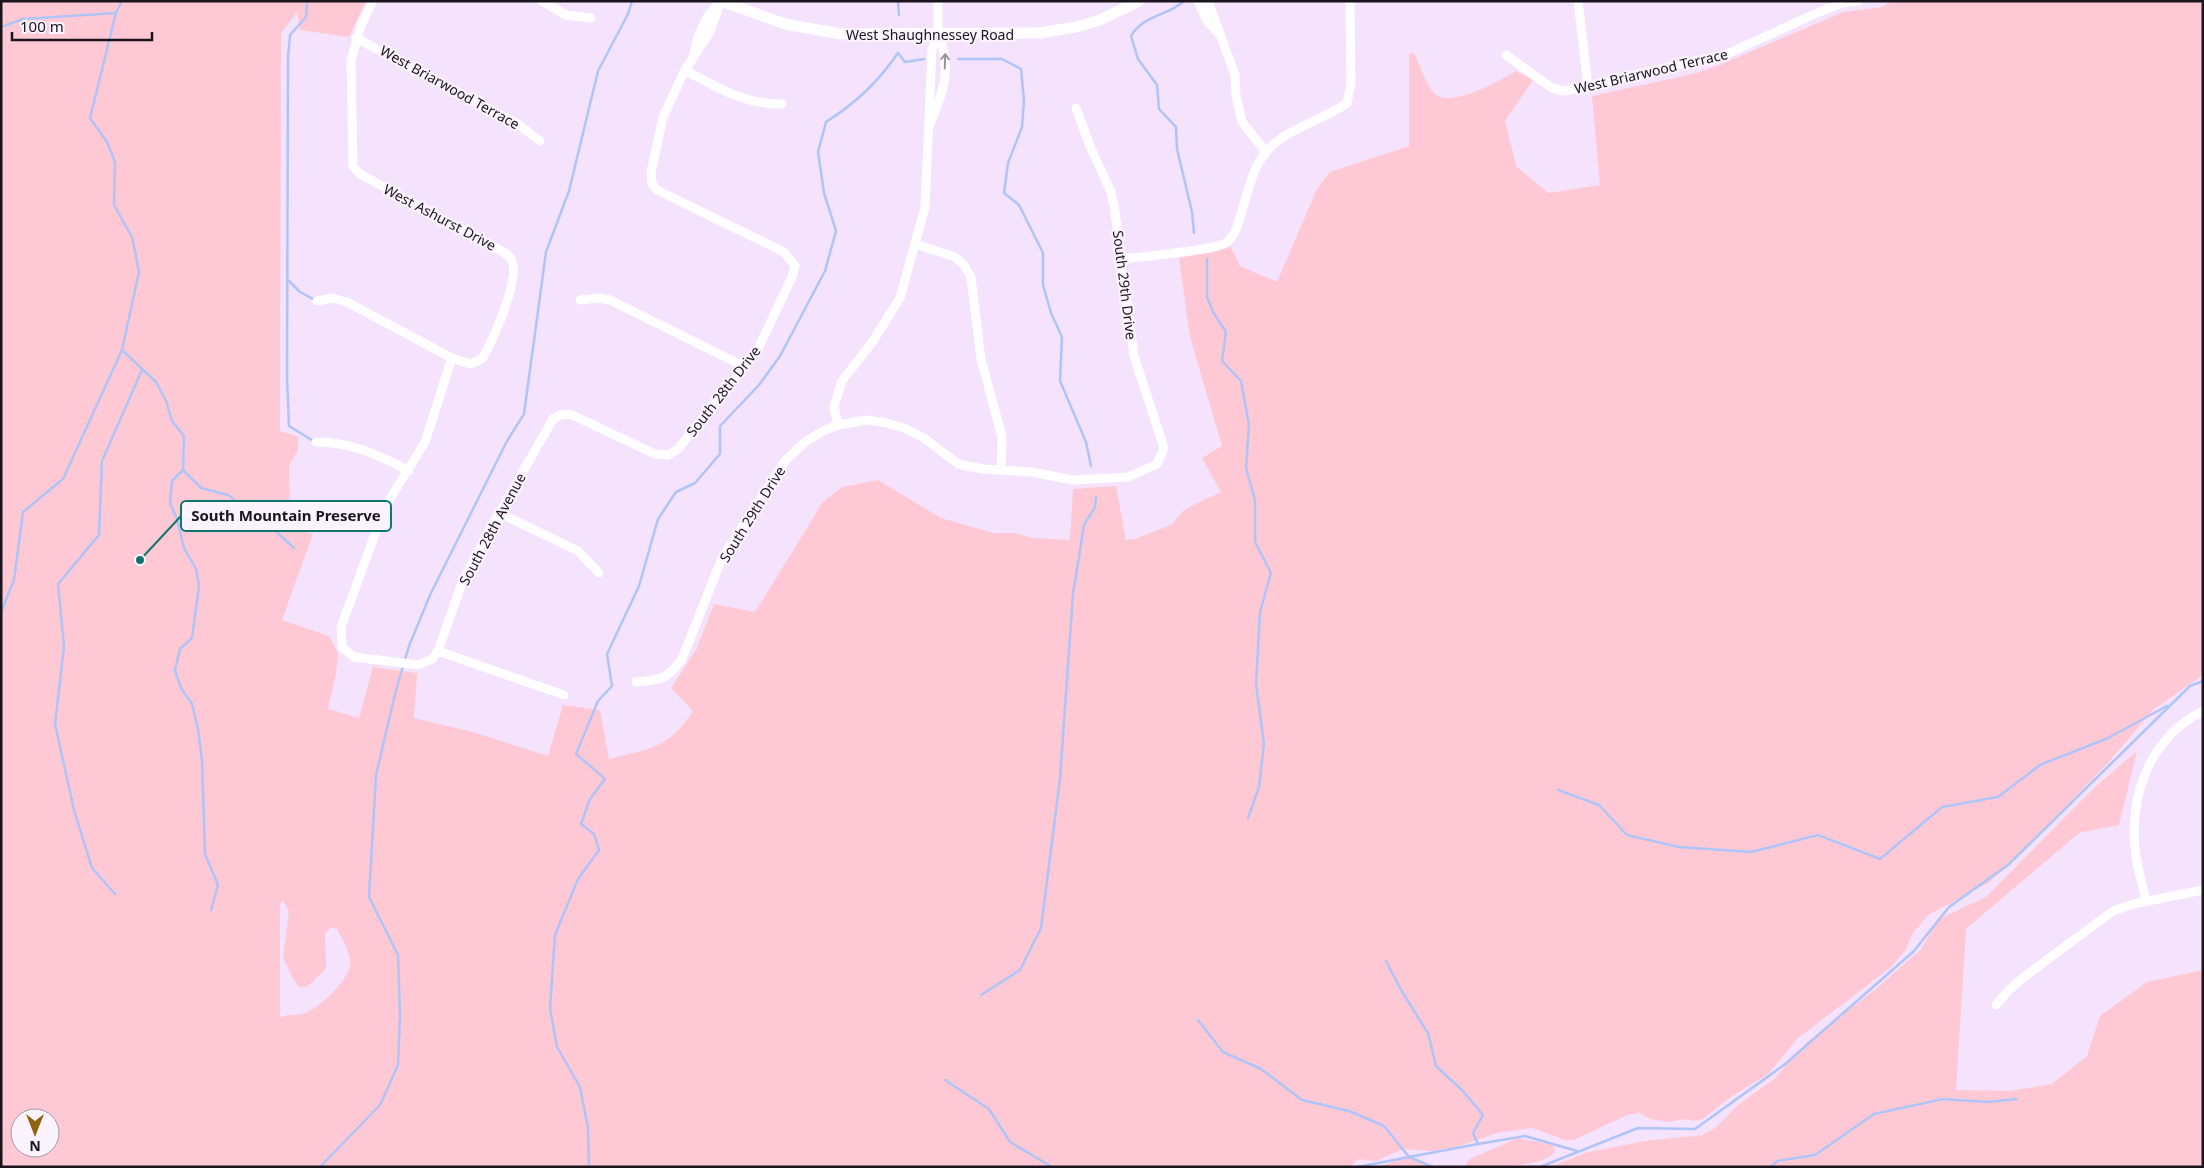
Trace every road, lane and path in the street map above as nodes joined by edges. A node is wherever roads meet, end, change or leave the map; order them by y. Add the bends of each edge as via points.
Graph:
1 (373, 1) edge
2 (542, 1) edge
3 (721, 1) edge
4 (938, 1) edge
5 (1138, 1) edge
6 (1198, 1) edge
7 (1208, 1) edge
8 (1350, 1) edge
9 (1578, 1) edge
10 (1858, 1) edge
11 (590, 18) dead end
12 (938, 34) junction
13 (1218, 34) junction
14 (356, 38) junction
15 (1506, 55) dead end
16 (685, 70) junction
17 (932, 78) junction
18 (944, 79) junction
19 (1588, 86) junction
20 (782, 104) dead end
21 (1076, 108) dead end
22 (929, 128) junction
23 (540, 141) dead end
24 (1266, 152) junction
25 (915, 244) junction
26 (1122, 259) junction
27 (580, 300) dead end
28 (317, 301) dead end
29 (452, 358) junction
30 (745, 367) junction
31 (560, 415) joint
32 (838, 425) junction
33 (316, 442) dead end
34 (1001, 470) junction
35 (409, 471) junction
36 (499, 513) junction
37 (599, 573) dead end
38 (438, 651) junction
39 (636, 682) dead end
40 (564, 695) dead end
41 (2203, 711) edge
42 (2203, 890) edge
43 (2146, 901) junction
44 (1996, 1005) dead end

1 - 14 street
2 - 11 street via 566,14
3 - 12 street, West Shaughnessey Road via 785,24 827,33
3 - 16 street
4 - 12 street
5 - 12 street, West Shaughnessey Road via 1100,20 1057,30
6 - 13 street
7 - 13 street
8 - 24 street via 1351,83 1347,103 1299,126
9 - 19 street
10 - 19 street, West Briarwood Terrace via 1842,3 1817,13 1727,54
12 - 17 street via 932,50
18 -> 12 street via 945,49
13 - 24 street via 1235,75 1242,122
14 - 23 street, West Briarwood Terrace via 518,124
14 - 29 street, West Ashurst Drive via 351,60 353,167 360,174 502,251 512,260 508,296 497,331 482,359 470,364
15 - 19 street, West Briarwood Terrace via 1559,92
16 - 20 street via 747,100
16 - 30 street, South 28th Drive via 663,117 651,173 652,184 657,190 784,252 795,266 757,351
17 - 18 street
17 - 22 street
18 - 22 street via 942,97
21 - 26 street, South 29th Drive via 1111,192
22 - 25 street via 925,207
24 - 26 street via 1228,242 1213,247
25 - 32 street via 900,298 842,381 834,407
25 - 34 street via 955,257 971,277 981,359 1002,437
26 - 34 street, South 29th Drive via 1134,356 1164,448 1157,464 1128,477 1086,481
27 - 30 street via 610,300
28 - 29 street via 332,298 347,302
29 - 35 street via 425,442
30 - 31 street, South 28th Drive via 678,449 668,454 655,454 580,418
31 - 36 street, South 28th Avenue via 553,420
32 - 34 street, South 29th Drive via 866,420 887,422 924,438 958,464
32 - 39 street, South 29th Drive via 806,441 785,462 722,558 682,660 675,669 666,678
33 - 35 street via 334,442 372,452
35 - 38 street via 385,507 341,627 342,647 354,657 419,665
36 - 37 street via 578,551
36 - 38 street, South 28th Avenue via 462,583
38 - 40 street
41 - 43 street via 2181,724 2165,741 2142,778 2134,822 2136,856
42 - 43 street
43 - 44 street via 2113,911 2091,926 2009,990

